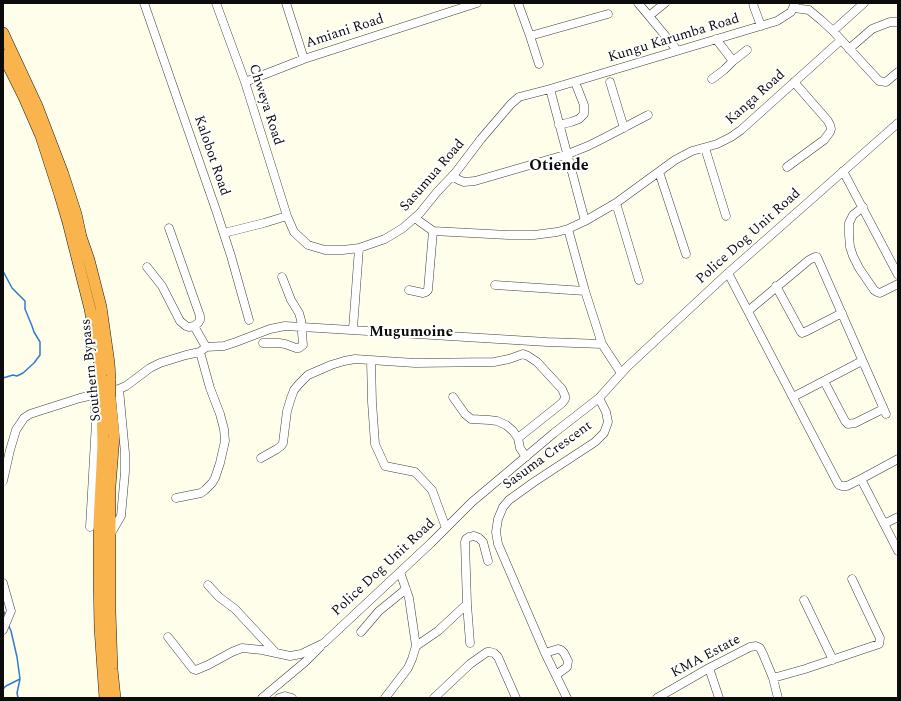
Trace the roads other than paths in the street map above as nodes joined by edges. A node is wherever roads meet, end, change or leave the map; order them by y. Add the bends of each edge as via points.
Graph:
1 (144, 3) edge
2 (216, 3) edge
3 (286, 3) edge
4 (477, 3) edge
5 (518, 3) edge
6 (638, 3) edge
7 (665, 3) edge
8 (753, 3) edge
9 (864, 3) edge
10 (794, 6) edge
11 (608, 14) dead end
12 (649, 16) junction
13 (898, 22) edge
14 (761, 26) junction
15 (833, 31) junction
16 (3, 33) edge
17 (530, 36) junction
18 (716, 39) junction
19 (841, 40) junction
20 (849, 48) junction
21 (677, 50) junction
22 (747, 50) dead end
23 (3, 55) edge
24 (304, 59) junction
25 (733, 61) junction
26 (538, 64) dead end
27 (896, 73) edge
28 (712, 79) dead end
29 (245, 82) junction
30 (575, 82) junction
31 (610, 82) dead end
32 (794, 82) junction
33 (550, 89) junction
34 (648, 115) dead end
35 (898, 123) edge
36 (559, 125) junction
37 (624, 128) junction
38 (705, 148) junction
39 (568, 154) junction
40 (787, 168) dead end
41 (843, 171) junction
42 (659, 172) junction
43 (452, 176) junction
44 (616, 203) junction
45 (863, 207) junction
46 (286, 216) junction
47 (726, 216) dead end
48 (416, 218) junction
49 (585, 221) junction
50 (169, 228) dead end
51 (568, 229) junction
52 (433, 231) junction
53 (224, 233) junction
54 (359, 248) junction
55 (686, 254) dead end
56 (147, 267) dead end
57 (728, 273) junction
58 (898, 275) edge
59 (282, 277) dead end
60 (639, 280) dead end
61 (898, 284) edge
62 (495, 285) dead end
63 (776, 286) junction
64 (409, 290) dead end
65 (585, 291) junction
66 (748, 311) junction
67 (842, 313) junction
68 (249, 320) dead end
69 (194, 326) junction
70 (302, 327) junction
71 (353, 329) junction
72 (263, 343) dead end
73 (602, 344) junction
74 (203, 350) junction
75 (371, 361) junction
76 (862, 361) junction
77 (621, 373) junction
78 (105, 378) junction
79 (824, 380) junction
80 (106, 395) junction
81 (453, 397) dead end
82 (793, 397) junction
83 (599, 398) junction
84 (518, 438) junction
85 (526, 457) junction
86 (261, 458) dead end
87 (898, 459) edge
88 (861, 479) junction
89 (3, 481) edge
90 (176, 498) dead end
91 (898, 517) edge
92 (884, 524) junction
93 (90, 527) dead end
94 (446, 528) junction
95 (898, 551) edge
96 (488, 561) dead end
97 (400, 572) junction
98 (852, 580) dead end
99 (3, 583) edge
100 (208, 585) dead end
101 (406, 589) junction
102 (804, 600) dead end
103 (468, 604) junction
104 (3, 630) edge
105 (361, 632) dead end
106 (168, 637) dead end
107 (324, 643) junction
108 (470, 643) dead end
109 (416, 646) junction
110 (545, 652) junction
111 (277, 654) junction
112 (833, 660) junction
113 (709, 668) junction
114 (556, 675) junction
115 (772, 678) junction
116 (661, 697) edge
117 (106, 698) edge
118 (116, 698) edge
119 (262, 698) edge
120 (279, 698) edge
121 (292, 698) edge
122 (385, 698) edge
123 (434, 698) edge
124 (516, 698) edge
125 (567, 698) edge
126 (719, 698) edge
127 (778, 698) edge

1 - 53 street, Kalobot Road
2 - 29 street, Chweya Road
3 - 24 street
4 - 24 street, Amiani Road
5 - 17 street
6 - 12 street
7 - 12 street
8 - 14 street
9 - 15 street
10 - 14 street, Kungu Karumba Road via 786,16
10 - 15 street via 809,10
11 - 17 street
12 - 21 street
13 - 20 street via 890,22 872,30
14 - 18 street, Kungu Karumba Road
15 - 19 street
16 - 78 highway, Southern Bypass via 37,106 76,214 101,308 110,363
17 - 26 street
18 - 21 street, Kungu Karumba Road
18 - 25 street
19 - 20 street
19 - 32 street, Kanga Road
20 - 27 street via 879,81 886,82
21 - 30 street, Kungu Karumba Road
22 - 25 street
23 - 78 highway, Southern Bypass via 41,136 62,202
24 - 29 street, Amiani Road
25 - 28 street
29 - 46 street, Chweya Road
30 - 33 street, Kungu Karumba Road
30 - 36 street via 584,105 584,114 579,119
31 - 37 street
32 - 38 street, Kanga Road via 741,130
32 - 40 street via 828,121 831,129 824,140
33 - 36 street
33 - 43 street, Sasumua Road via 519,97 511,104
34 - 37 street
35 - 41 street, Police Dog Unit Road
36 - 39 street
37 - 39 street
38 - 42 street, Kanga Road via 692,151
38 - 47 street
39 - 43 street via 474,181 464,182
39 - 49 street
41 - 45 street
41 - 57 street, Police Dog Unit Road
42 - 44 street, Kanga Road
42 - 55 street
43 - 48 street, Sasumua Road
44 - 49 street, Kanga Road
44 - 60 street
45 - 58 street
45 - 61 street via 852,215 849,223 853,256 877,292 880,293
46 - 53 street
46 - 54 street, Sasumua Road via 294,232 308,245 325,250
48 - 52 street
48 - 54 street, Sasumua Road via 385,240
49 - 51 street, Kanga Road
50 - 69 street via 200,316 200,320
51 - 52 street, Kanga Road via 534,235
51 - 65 street
52 - 64 street via 428,290 423,293
53 - 68 street, Kalobot Road
54 - 71 street
56 - 69 street via 162,286 180,321 186,326
57 - 66 street
57 - 77 street, Police Dog Unit Road
59 - 70 street via 299,313
62 - 65 street
63 - 66 street
63 - 67 street via 802,333
63 - 67 street via 815,256
65 - 73 street
66 - 82 street
67 - 76 street
69 - 74 street
70 - 71 street
70 - 72 street via 303,345 299,348 279,343
70 - 74 street via 265,330 224,346
71 - 73 street
73 - 77 street
74 - 80 street via 160,363 126,386
74 - 90 street via 210,388 220,414 225,441 212,483 201,493
75 - 84 street via 494,362 523,354 528,356 562,389 565,399
75 - 86 street via 344,361 308,375 294,390 291,398 283,443
75 - 94 street via 375,444 385,466 415,472 432,490
76 - 79 street
76 - 79 street via 885,412 848,424
77 - 83 street
78 - 80 highway, Southern Bypass, bridge
79 - 82 street
80 - 89 street via 63,403 24,418 14,437
80 - 93 street via 96,422
80 - 117 highway, Southern Bypass via 99,524 99,576
80 - 118 highway, Southern Bypass via 114,436 110,486 110,612
81 - 84 street via 471,419 502,423
82 - 88 street via 839,485 847,486
83 - 85 street, Police Dog Unit Road
83 - 110 street, Sasuma Crescent via 608,422 604,433 595,442 509,500 498,519 498,544
84 - 85 street via 520,448
85 - 94 street, Police Dog Unit Road via 472,502
87 - 88 street
88 - 92 street
91 - 92 street
92 - 95 street
94 - 97 street, Police Dog Unit Road
96 - 103 street via 483,542 479,538 474,536 466,539
97 - 101 street
97 - 107 street, Police Dog Unit Road
98 - 112 street via 880,642
99 - 104 street via 11,611
100 - 111 street via 235,609
101 - 105 street via 379,611
101 - 109 street
102 - 112 street
103 - 108 street
103 - 109 street via 438,631
106 - 111 street, Police Dog Unit Road via 196,670 242,648
107 - 111 street, Police Dog Unit Road via 295,656
107 - 119 street
109 - 122 street via 408,668
110 - 114 street, Sasuma Crescent
110 - 114 street via 561,650 568,661 567,666
112 - 115 street
113 - 115 street, KMA Estate via 756,646 760,648
113 - 116 street, KMA Estate
113 - 126 street
114 - 125 street, Sasuma Crescent
115 - 127 street, KMA Estate
120 - 121 street
123 - 124 street via 470,664 487,652 498,657

